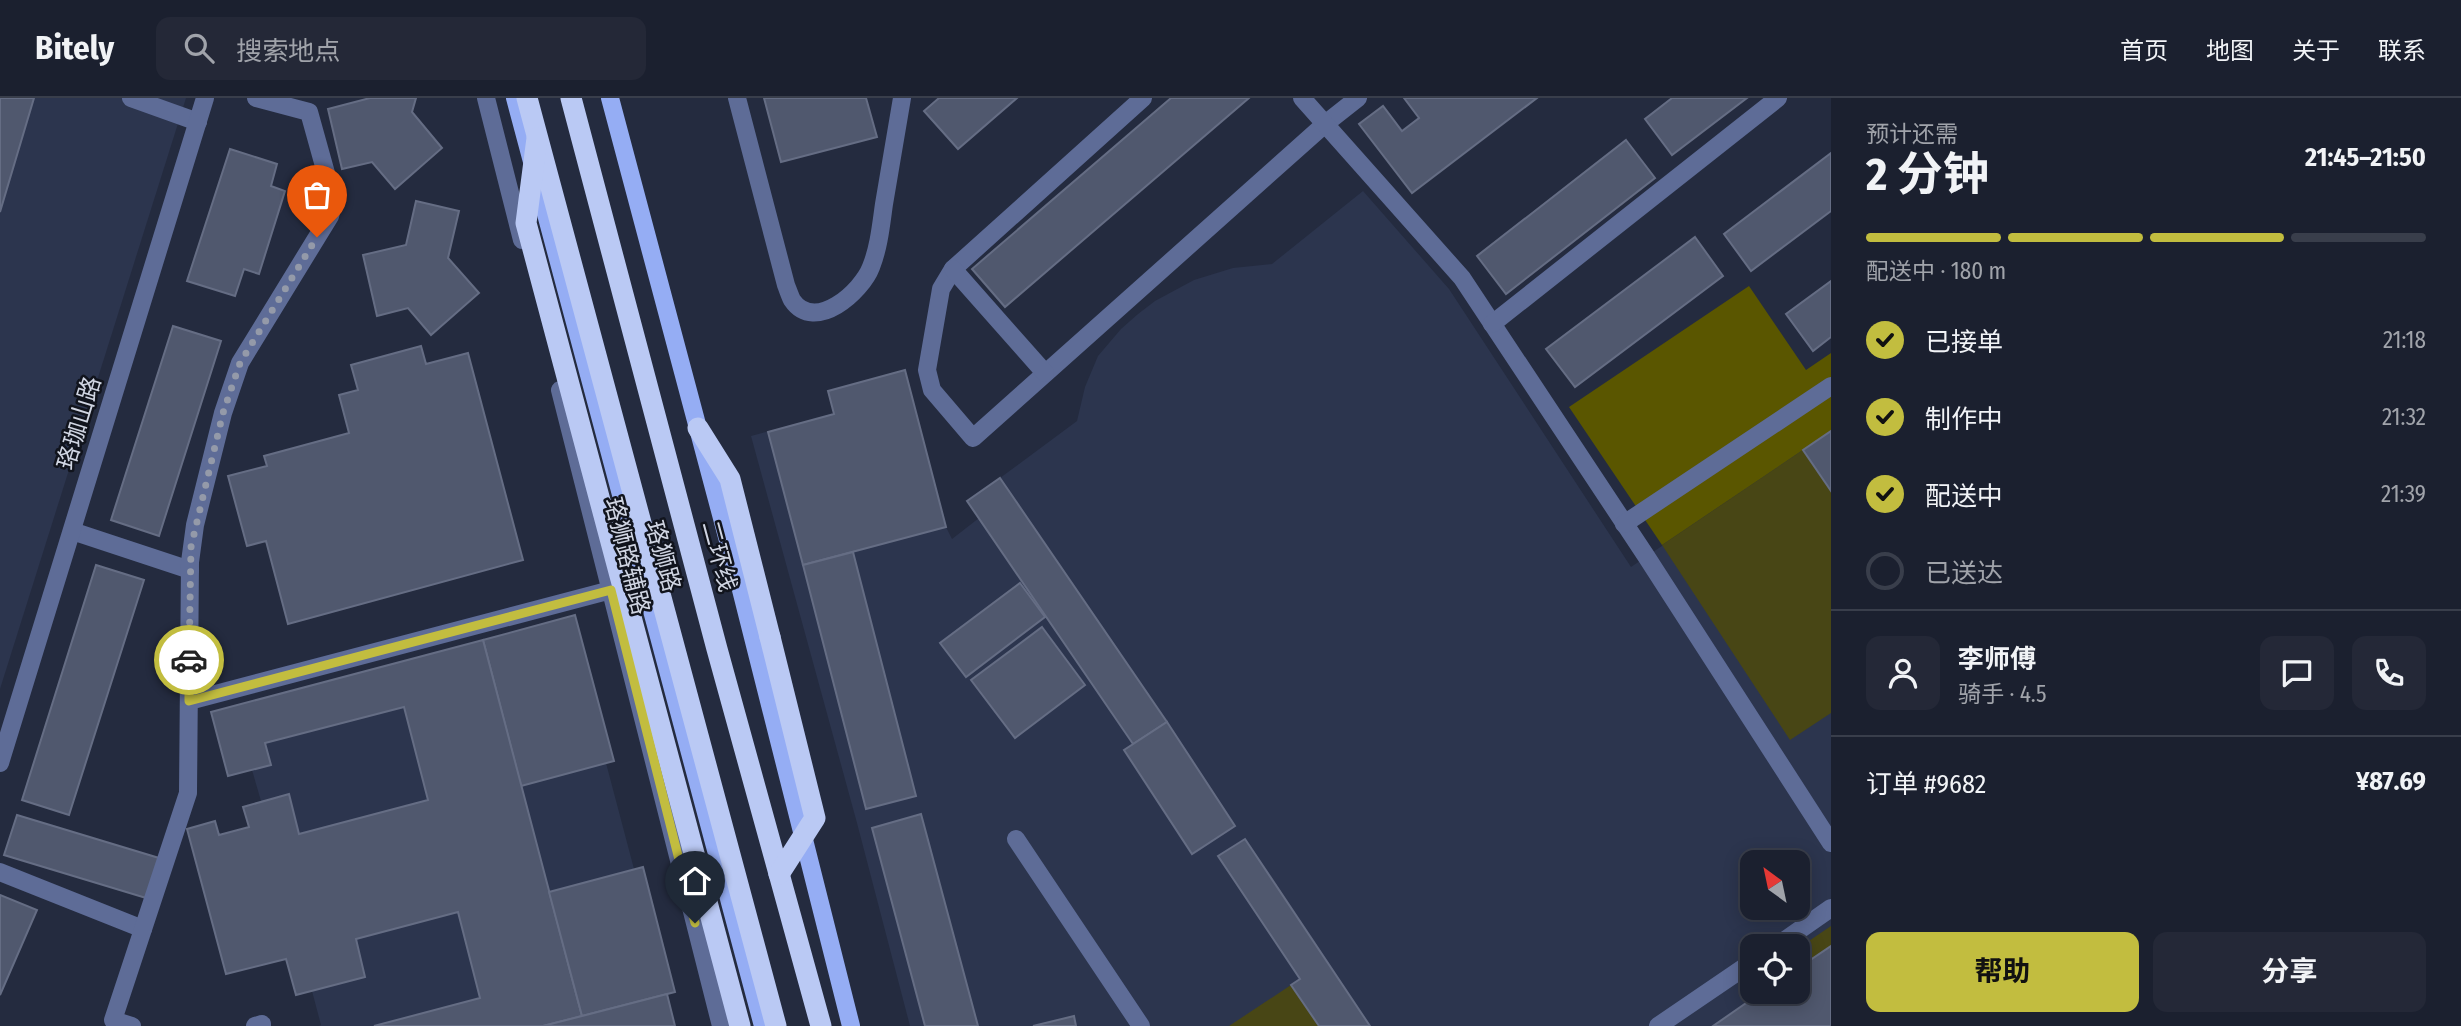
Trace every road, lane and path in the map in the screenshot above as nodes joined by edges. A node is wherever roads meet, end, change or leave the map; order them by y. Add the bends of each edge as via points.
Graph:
1 (131, 98) edge
2 (205, 98) edge
3 (256, 98) edge
4 (486, 98) edge
5 (515, 98) edge
6 (527, 98) edge
7 (571, 98) edge
8 (610, 98) edge
9 (737, 98) edge
10 (902, 98) edge
11 (1143, 98) edge
12 (1302, 98) edge
13 (1358, 98) edge
14 (1778, 98) edge
15 (198, 122) junction
16 (1325, 124) junction
17 (537, 138) junction
18 (953, 269) junction
19 (1492, 324) junction
20 (1045, 373) junction
21 (1831, 386) edge
22 (698, 428) junction
23 (1624, 524) junction
24 (72, 531) junction
25 (190, 570) junction
26 (611, 590) junction
27 (189, 701) junction
28 (0, 763) edge
29 (1016, 839) dead end
30 (1831, 843) edge
31 (0, 872) edge
32 (779, 874) junction
33 (1831, 908) edge
34 (143, 929) junction
35 (1793, 934) edge
36 (1740, 970) edge
37 (132, 1026) edge
38 (255, 1026) edge
39 (262, 1026) edge
40 (721, 1026) edge
41 (740, 1026) edge
42 (763, 1026) edge
43 (776, 1026) edge
44 (821, 1026) edge
45 (850, 1026) edge
46 (1141, 1026) edge
47 (1658, 1026) edge

1 - 15 street
2 - 15 street, 珞珈山路
3 - 25 street via 309,112 334,202 330,216 240,363 195,526
4 - 26 street, 珞狮路辅路
5 - 42 main road, 珞狮路
6 - 17 highway
7 - 32 highway, 二环线
8 - 22 main road
9 - 10 street via 786,285 797,305 818,312 847,299 871,267
11 - 18 street
12 - 16 street
13 - 16 street
14 - 19 street
15 - 24 street, 珞珈山路
16 - 19 street via 1462,278
16 - 20 street
17 - 41 highway, bridge via 526,223
17 - 43 highway
18 - 20 street
18 - 20 street via 941,289 927,370 932,390 973,438
19 - 23 street
21 - 23 street
22 - 32 highway, bridge via 730,479 815,818
22 - 45 main road
23 - 30 street
24 - 25 street
24 - 28 street, 珞珈山路
25 - 27 street
26 - 27 street
26 - 40 street, 珞狮路辅路
27 - 34 street via 188,793
29 - 46 street
31 - 34 street
32 - 44 highway, 二环线
33 - 35 street
34 - 37 street via 113,1020
36 - 47 street
38 - 39 street

